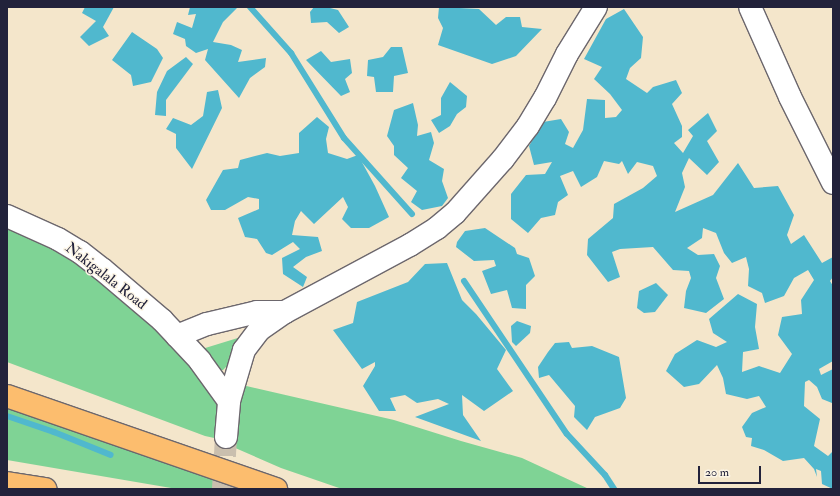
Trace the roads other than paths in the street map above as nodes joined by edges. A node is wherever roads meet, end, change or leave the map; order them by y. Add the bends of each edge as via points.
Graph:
1 (596, 7) edge
2 (750, 7) edge
3 (833, 183) edge
4 (7, 216) edge
5 (285, 312) junction
6 (177, 336) junction
7 (7, 396) edge
8 (229, 406) junction
9 (226, 437) tunnel mouth
10 (7, 483) edge
11 (46, 489) edge
12 (276, 489) edge

1 - 5 street via 528,126 503,159 455,213 410,245
2 - 3 street via 790,97
4 - 6 street, Nakigalala Road via 80,252 162,320
5 - 6 street via 257,312 208,324
5 - 8 street via 258,330 244,350
6 - 8 street, Nakigalala Road via 210,375
7 - 12 highway
8 - 9 street
10 - 11 highway

